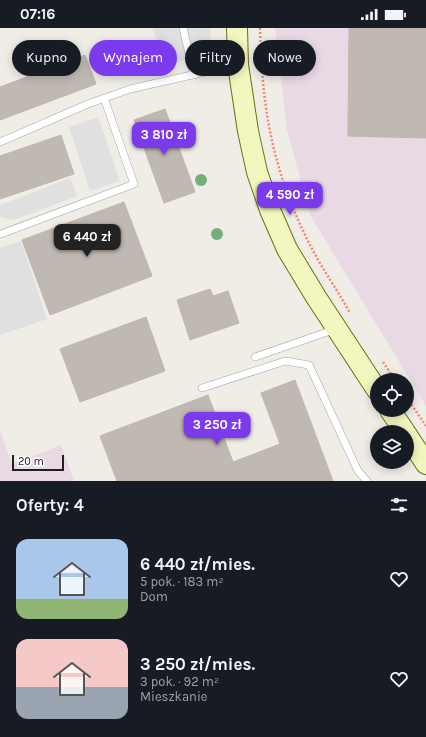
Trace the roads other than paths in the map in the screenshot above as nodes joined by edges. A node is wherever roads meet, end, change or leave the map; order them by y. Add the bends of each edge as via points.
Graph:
1 (183, 28) edge
2 (237, 28) edge
3 (186, 40) edge
4 (237, 40) edge
5 (189, 76) edge
6 (240, 76) edge
7 (104, 98) junction
8 (0, 142) edge
9 (1, 234) edge
10 (337, 329) junction
11 (255, 357) dead end
12 (370, 379) edge
13 (202, 388) dead end
14 (414, 446) edge
15 (426, 464) edge
16 (367, 481) edge

1 - 3 lane
2 - 4 street
5 - 7 lane via 130,89
6 - 10 street via 257,172 270,210 287,249
7 - 8 lane
7 - 9 lane via 134,184
10 - 11 lane
10 - 12 street
13 - 16 lane via 285,361 309,365 358,471
14 - 15 street

